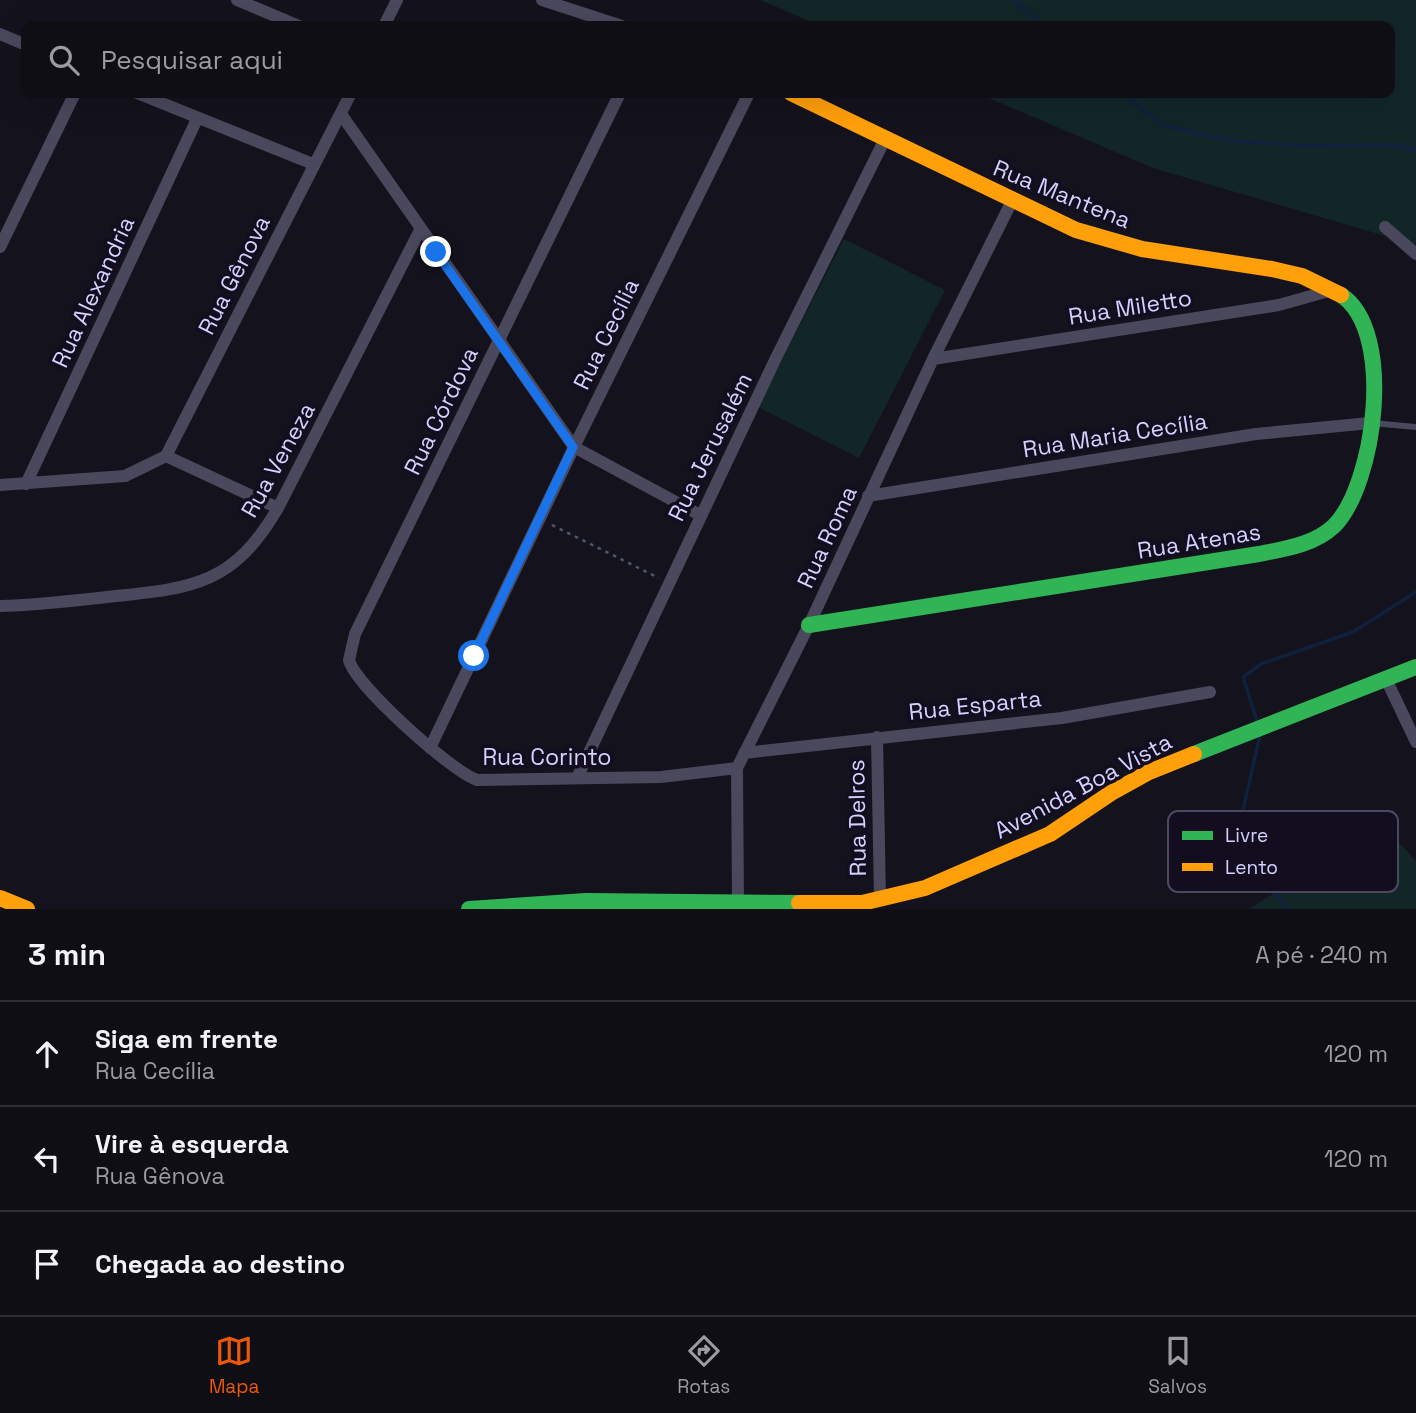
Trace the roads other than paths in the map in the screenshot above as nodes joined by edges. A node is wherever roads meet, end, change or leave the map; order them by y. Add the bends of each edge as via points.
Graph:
1 (237, 0) edge
2 (397, 0) edge
3 (542, 0) edge
4 (287, 21) edge
5 (386, 21) edge
6 (607, 21) edge
7 (0, 34) edge
8 (21, 43) edge
9 (73, 98) edge
10 (149, 98) edge
11 (349, 98) edge
12 (618, 98) edge
13 (747, 98) edge
14 (802, 98) edge
15 (341, 114) junction
16 (197, 119) junction
17 (886, 137) junction
18 (313, 164) junction
19 (1012, 201) junction
20 (1385, 227) dead end
21 (420, 230) junction
22 (0, 247) edge
23 (1416, 254) edge
24 (1332, 290) junction
25 (498, 340) junction
26 (933, 359) junction
27 (1370, 423) junction
28 (1416, 426) edge
29 (573, 447) junction
30 (166, 456) junction
31 (26, 484) junction
32 (0, 485) edge
33 (868, 496) junction
34 (278, 508) junction
35 (700, 514) junction
36 (0, 606) edge
37 (809, 625) junction
38 (355, 634) joint
39 (1416, 667) edge
40 (1386, 679) junction
41 (1210, 692) dead end
42 (877, 737) junction
43 (1416, 742) edge
44 (430, 748) junction
45 (744, 753) junction
46 (737, 768) junction
47 (577, 778) junction
48 (0, 898) edge
49 (880, 899) junction
50 (738, 903) junction
51 (27, 909) edge
52 (469, 909) edge

1 - 4 street
2 - 5 street
3 - 6 street
7 - 8 street
9 - 22 street
10 - 16 street
11 - 15 street, Rua Gênova
12 - 25 street, Rua Córdova
13 - 29 street, Rua Cecília
14 - 17 street, Rua Mantena
15 - 18 street, Rua Gênova
15 - 21 street
16 - 18 street
16 - 31 street, Rua Alexandria
17 - 19 street, Rua Mantena
17 - 35 street, Rua Jerusalém
18 - 30 street, Rua Gênova
19 - 24 street, Rua Mantena via 1119,245 1275,271
19 - 26 street, Rua Roma
20 - 23 street
21 - 25 street
21 - 34 street, Rua Veneza
24 - 26 street, Rua Miletto via 1279,305
24 - 27 street, Rua Atenas via 1355,308 1368,339 1374,374
25 - 29 street
25 - 38 street, Rua Córdova
26 - 33 street, Rua Roma
27 - 28 lane
27 - 33 street, Rua Maria Cecília via 1256,434
27 - 37 street, Rua Atenas via 1350,504 1331,530 1309,544
29 - 35 street
29 - 44 street, Rua Cecília
30 - 31 street via 125,475
30 - 34 street
31 - 32 street
33 - 37 street, Rua Roma
34 - 36 street, Rua Veneza via 251,547 220,573 195,584 160,593
35 - 47 street, Rua Jerusalém
37 - 45 street, Rua Roma
38 - 44 street, Rua Corinto via 349,660 355,674
39 - 40 street, Avenida Boa Vista
40 - 43 street
40 - 49 street, Avenida Boa Vista via 1149,772 1057,830 925,888
41 - 42 street, Rua Esparta via 1062,718
42 - 45 street, Rua Esparta
42 - 49 street, Rua Delros
44 - 47 street, Rua Corinto via 477,780
45 - 46 street, Rua Roma
46 - 47 street, Rua Corinto via 661,777
46 - 50 street, Rua Roma
48 - 51 street
49 - 50 street, Avenida Boa Vista
50 - 52 street, Avenida Boa Vista via 586,901

